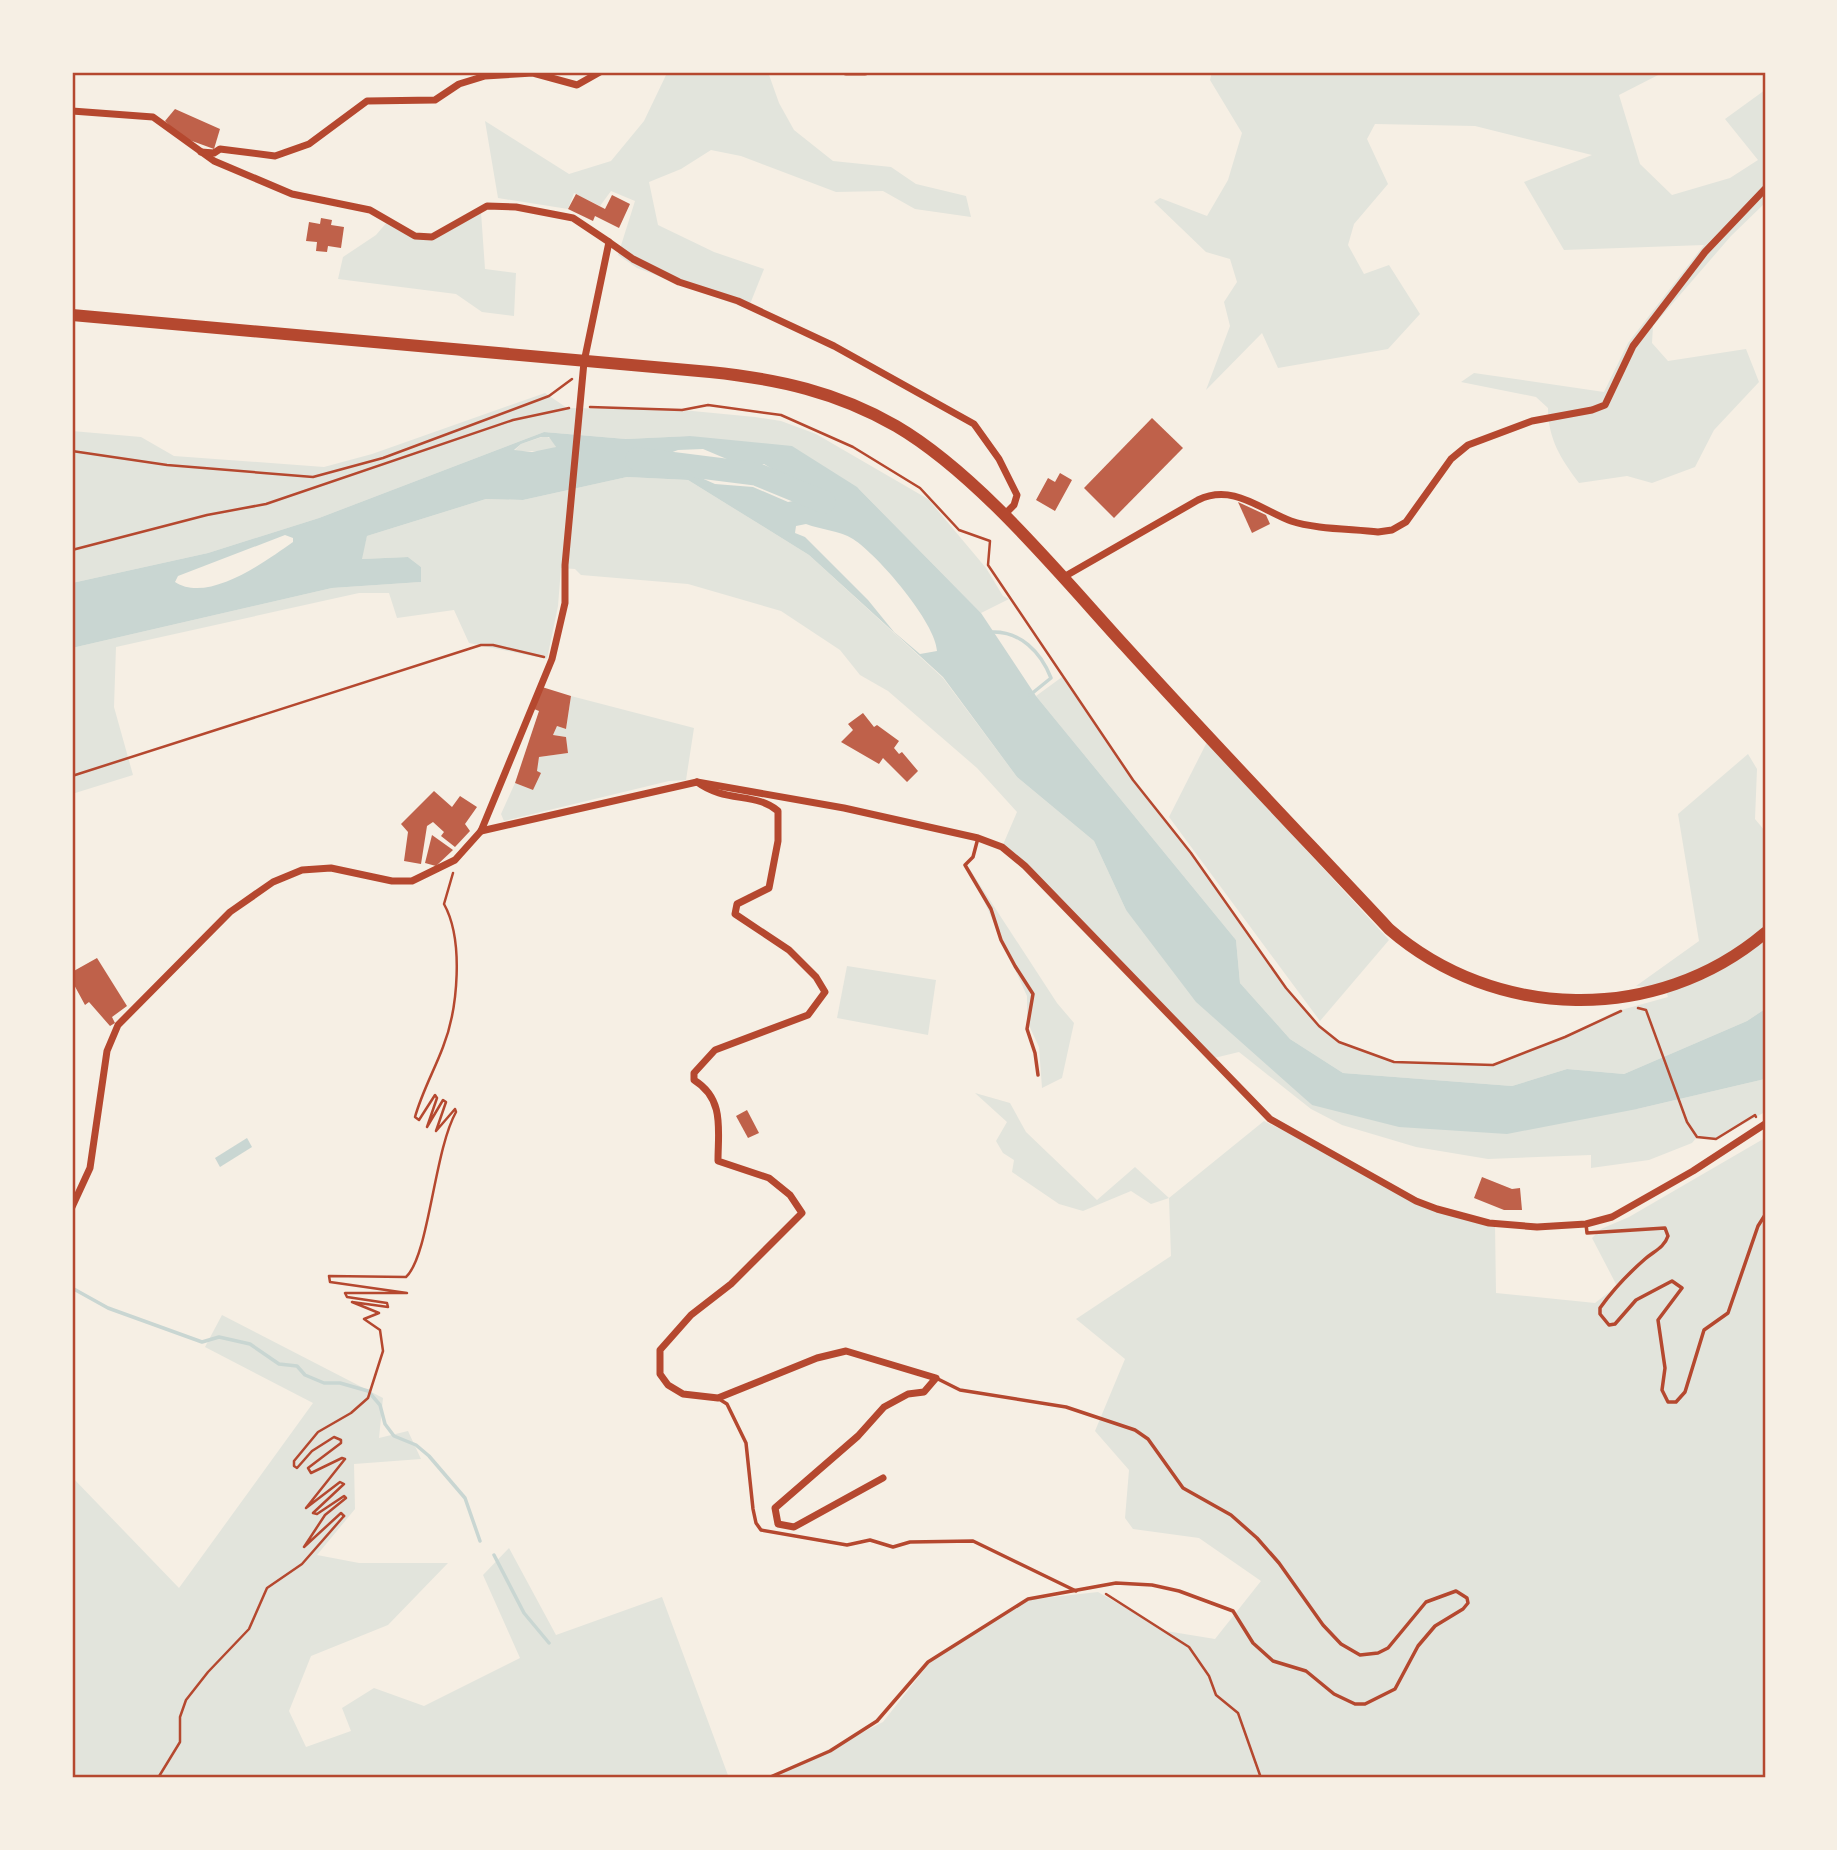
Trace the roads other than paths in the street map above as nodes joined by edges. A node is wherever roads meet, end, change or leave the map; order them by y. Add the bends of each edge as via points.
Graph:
1 (600, 72) edge
2 (846, 72) edge
3 (865, 72) edge
4 (72, 111) edge
5 (197, 151) junction
6 (1765, 188) edge
7 (610, 242) junction
8 (72, 315) edge
9 (584, 362) junction
10 (1003, 516) junction
11 (1062, 578) junction
12 (697, 782) junction
13 (481, 831) junction
14 (978, 838) junction
15 (1765, 933) edge
16 (1038, 1075) dead end
17 (1764, 1125) edge
18 (72, 1207) edge
19 (1765, 1215) edge
20 (1586, 1224) junction
21 (936, 1378) junction
22 (718, 1398) junction
23 (883, 1478) dead end
24 (1077, 1591) junction
25 (768, 1778) edge

1 - 5 street via 577,85 533,73 485,76 459,84 435,100 367,101 309,144 275,156
2 - 3 street
4 - 5 street via 153,117
5 - 7 street via 292,194 370,210 415,236 432,237 487,206 573,218
6 - 11 street via 1705,252 1633,346 1605,404 1592,411 1532,421 1468,445 1451,459 1412,515 1392,530 1378,533 1292,521 1260,503 1207,496
7 - 9 street
7 - 10 street via 679,282 738,301 834,346 974,424 1017,495
8 - 9 main road
9 - 10 main road via 775,379 831,396 897,427 948,464
9 - 13 street via 565,603 552,659
10 - 11 main road
11 - 15 main road via 1389,929 1450,971 1523,995 1613,1001 1701,974
12 - 13 street
12 - 14 street
12 - 22 street via 713,794 764,803 778,811 769,888 737,904 734,914 789,950 825,992 808,1015 715,1049 694,1073 694,1080 711,1094 716,1105 718,1161 769,1178 790,1195 802,1213 732,1284 691,1315 660,1350 660,1374 668,1385 683,1394
13 - 18 street via 454,860 412,881 331,868 302,870 273,882 230,912 118,1025 107,1051 90,1168
14 - 16 lane via 965,865 1033,994 1027,1029
14 - 20 street via 1008,852 1270,1119 1416,1201 1447,1213 1537,1227
17 - 20 street via 1649,1198
19 - 20 lane via 1728,1312 1704,1330 1685,1392 1676,1402 1668,1402 1662,1390 1665,1368 1658,1320 1682,1288 1672,1281 1648,1291 1615,1324 1609,1325 1600,1314 1600,1308 1645,1258 1665,1244 1665,1228 1587,1233
21 - 22 street via 846,1351
21 - 23 street via 924,1392 908,1394 884,1407 858,1436 775,1508 775,1518 778,1524 794,1527
21 - 24 lane via 960,1390 1066,1407 1149,1439 1183,1488 1221,1508 1257,1538 1323,1625 1360,1655 1388,1647 1426,1602 1456,1591 1468,1603 1435,1626 1418,1646 1395,1689 1365,1704 1355,1704 1306,1671 1268,1657 1226,1606 1152,1585 1116,1583
22 - 24 lane via 727,1404 746,1443 753,1509 761,1530 847,1545 870,1540 893,1547 910,1542 972,1541
24 - 25 lane via 1028,1599 938,1654 877,1721 830,1751

